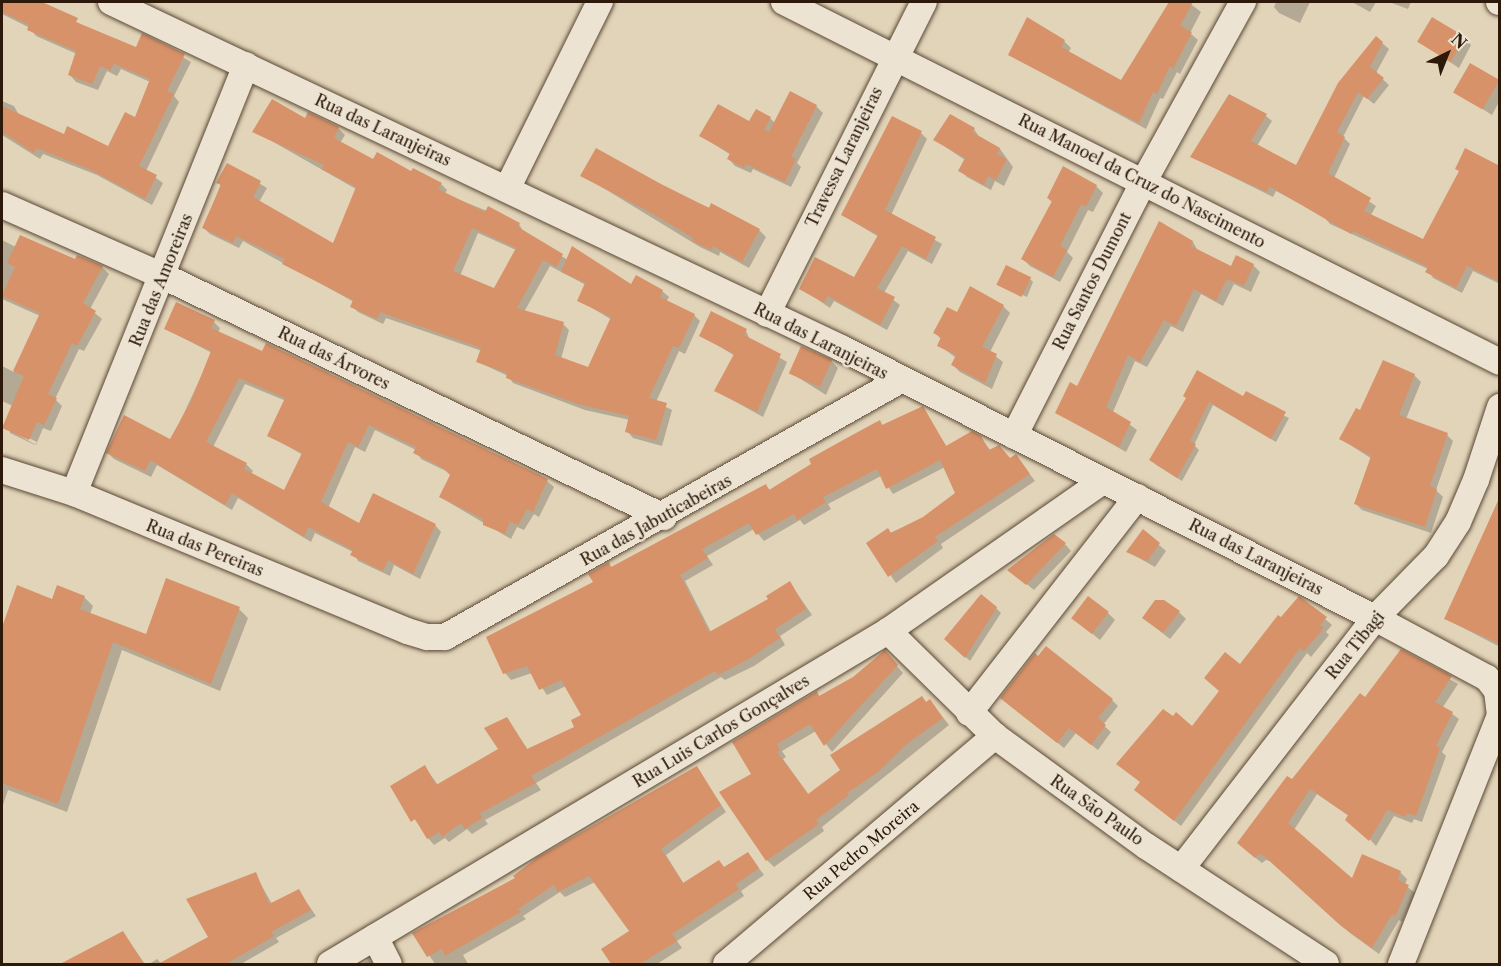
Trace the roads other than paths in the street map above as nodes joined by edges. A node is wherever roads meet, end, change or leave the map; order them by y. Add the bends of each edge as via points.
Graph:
1 (111, 2) edge
2 (600, 2) edge
3 (784, 2) edge
4 (924, 2) edge
5 (1243, 2) edge
6 (894, 57) junction
7 (246, 65) junction
8 (1144, 181) junction
9 (507, 189) junction
10 (2, 205) edge
11 (163, 276) junction
12 (767, 314) junction
13 (1500, 362) edge
14 (899, 381) junction
15 (1500, 407) edge
16 (1014, 436) junction
17 (2, 470) edge
18 (1103, 481) junction
19 (74, 494) junction
20 (1137, 497) junction
21 (664, 517) junction
22 (1375, 618) junction
23 (406, 631) joint
24 (888, 631) junction
25 (969, 714) junction
26 (1500, 715) edge
27 (995, 736) junction
28 (1181, 869) junction
29 (375, 938) junction
30 (330, 964) edge
31 (389, 964) edge
32 (726, 964) edge
33 (1326, 964) edge
34 (1401, 964) edge

1 - 7 street, Rua das Laranjeiras
2 - 9 street
3 - 6 street, Rua Manoel da Cruz do Nascimento
4 - 6 street, Travessa Laranjeiras
5 - 8 street, Rua Santos Dumont
6 - 8 street, Rua Manoel da Cruz do Nascimento
6 - 12 street, Travessa Laranjeiras
7 - 9 street, Rua das Laranjeiras
7 - 11 street, Rua das Amoreiras
8 - 13 street, Rua Manoel da Cruz do Nascimento
8 - 16 street, Rua Santos Dumont
9 - 12 street, Rua das Laranjeiras
10 - 11 street, Rua das Árvores
11 - 19 street, Rua das Amoreiras
11 - 21 street, Rua das Árvores
12 - 14 street, Rua das Laranjeiras
14 - 16 street, Rua das Laranjeiras
14 - 21 street, Rua das Jabuticabeiras
15 - 22 street, Rua Tibagi via 1458,522 1436,556
16 - 18 street, Rua das Laranjeiras
17 - 19 street, Rua das Pereiras
18 - 20 street, Rua das Laranjeiras
18 - 24 street, Rua Luis Carlos Gonçalves
19 - 23 street, Rua das Pereiras
20 - 22 street, Rua das Laranjeiras
20 - 25 street
21 - 23 street, Rua das Jabuticabeiras via 445,637
22 - 26 street, Rua das Laranjeiras via 1487,678 1497,692
22 - 28 street, Rua Tibagi
24 - 25 street, Rua São Paulo
24 - 29 street, Rua Luis Carlos Gonçalves
25 - 27 street, Rua São Paulo
26 - 34 street, Rua das Laranjeiras
27 - 28 street, Rua São Paulo
27 - 32 street, Rua Pedro Moreira
28 - 33 street, Rua São Paulo
29 - 30 street, Rua Luis Carlos Gonçalves
29 - 31 street

